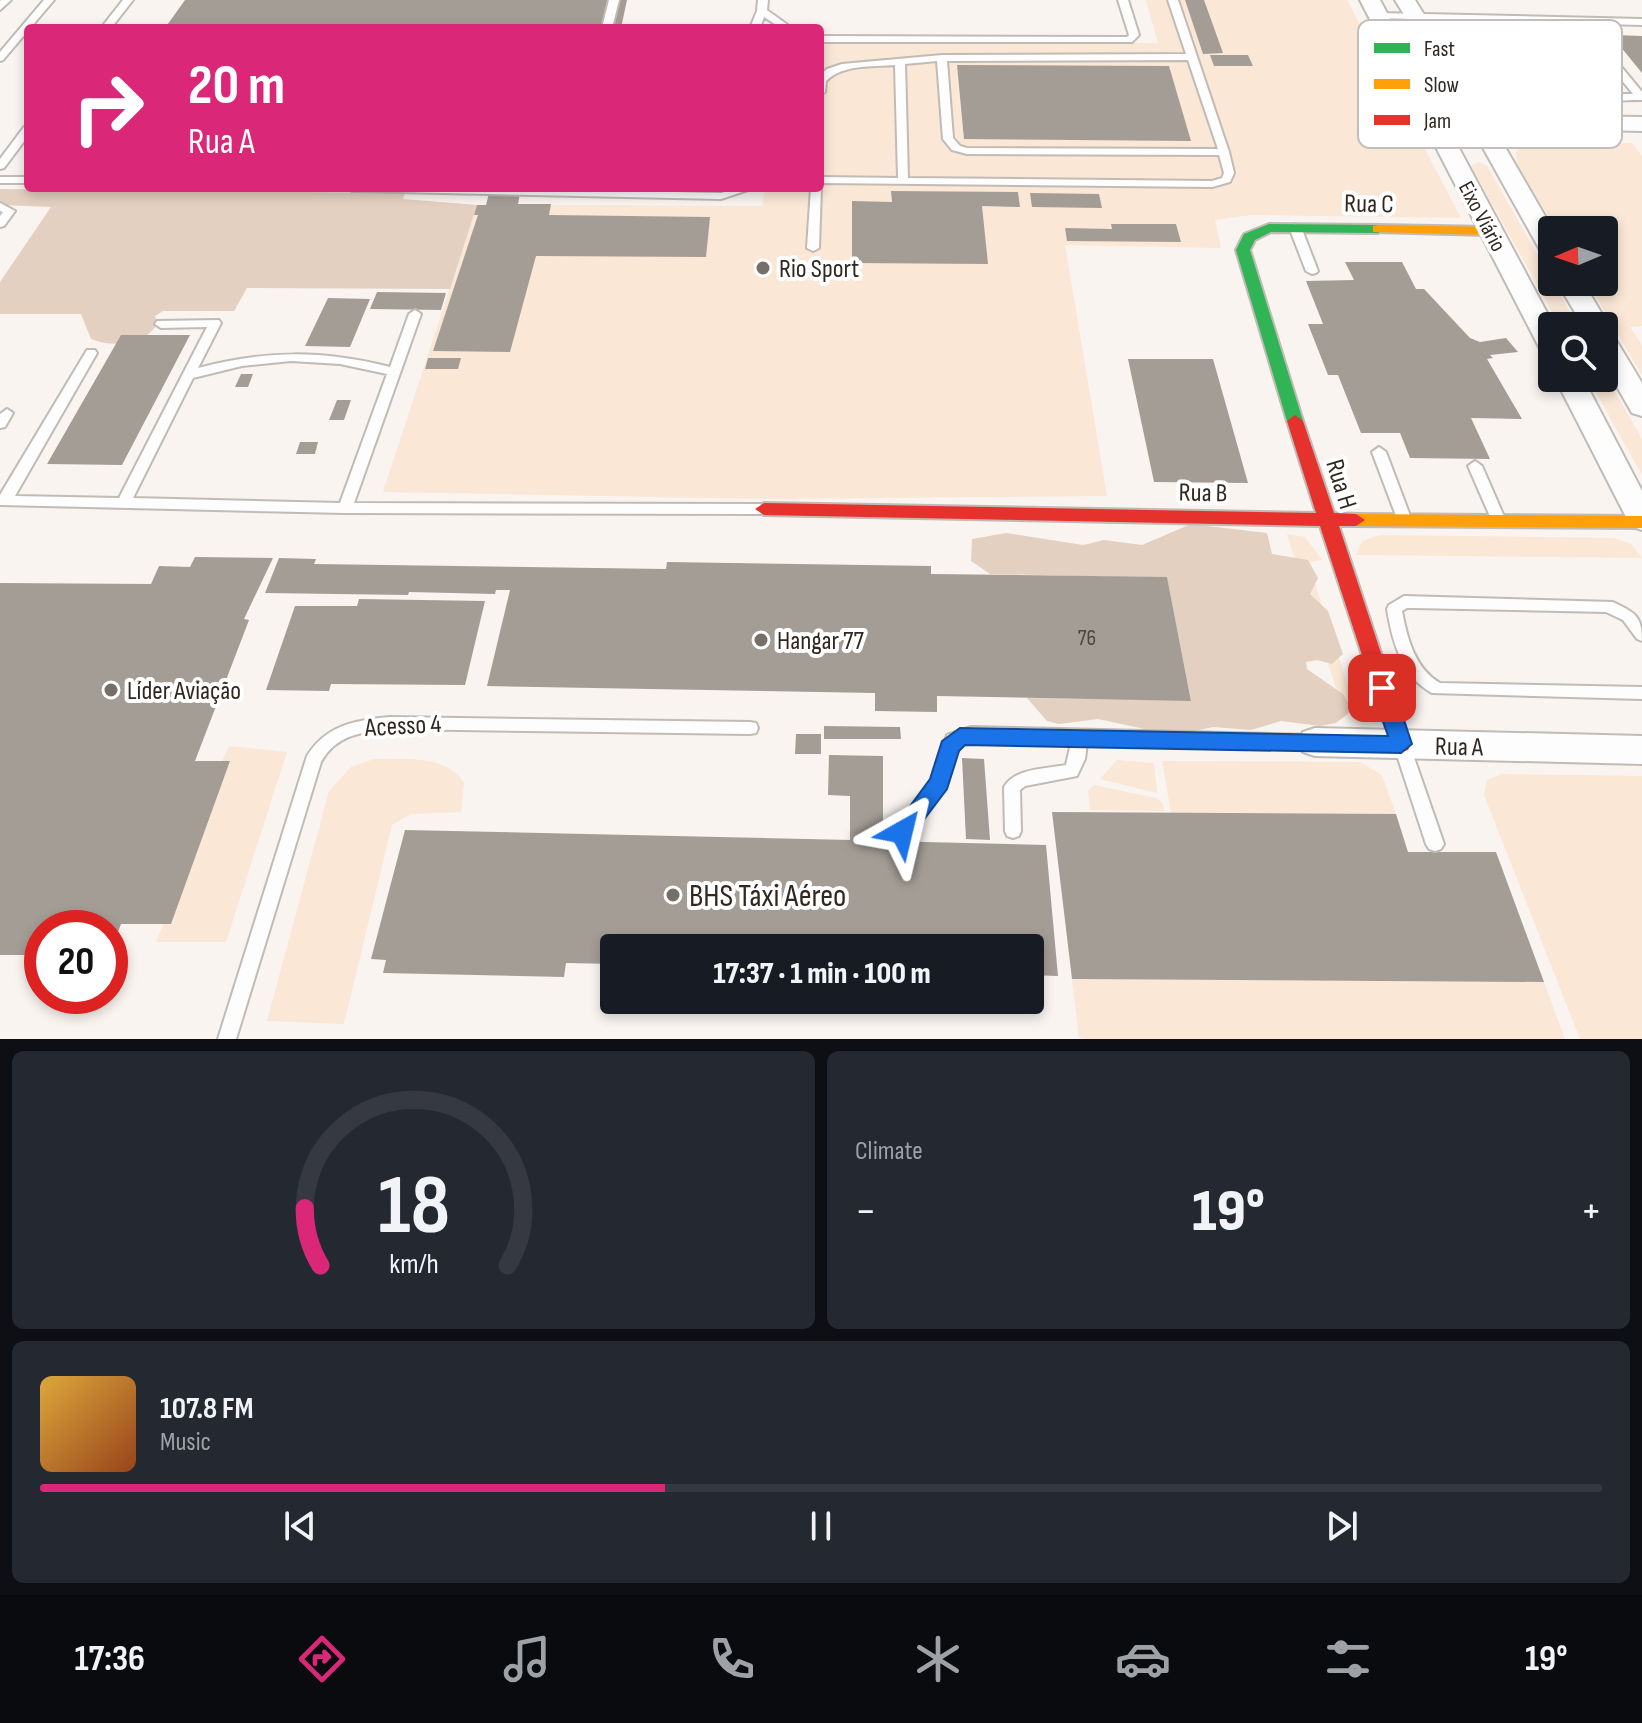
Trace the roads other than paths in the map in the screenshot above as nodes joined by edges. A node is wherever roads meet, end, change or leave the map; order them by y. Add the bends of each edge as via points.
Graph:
1 (6, 0) edge
2 (49, 0) edge
3 (128, 0) edge
4 (614, 0) edge
5 (1123, 0) edge
6 (1173, 0) edge
7 (763, 6) edge
8 (0, 7) edge
9 (1375, 8) edge
10 (1410, 8) edge
11 (1609, 20) edge
12 (1622, 21) edge
13 (1642, 22) edge
14 (29, 24) edge
15 (109, 24) edge
16 (608, 24) edge
17 (783, 24) edge
18 (24, 30) edge
19 (824, 39) edge
20 (1193, 57) junction
21 (0, 58) edge
22 (942, 58) junction
23 (900, 62) junction
24 (1622, 74) edge
25 (824, 77) edge
26 (1641, 97) edge
27 (1622, 124) edge
28 (1642, 124) edge
29 (24, 134) edge
30 (1446, 148) edge
31 (1495, 148) edge
32 (1224, 152) junction
33 (1449, 153) junction
34 (1498, 153) junction
35 (0, 166) edge
36 (0, 180) edge
37 (24, 180) edge
38 (824, 180) edge
39 (903, 181) junction
40 (598, 192) edge
41 (735, 192) edge
42 (816, 192) edge
43 (0, 206) edge
44 (0, 224) edge
45 (1538, 225) edge
46 (1295, 227) junction
47 (1490, 231) junction
48 (1249, 237) joint
49 (813, 248) dead end
50 (1312, 271) dead end
51 (415, 314) dead end
52 (1538, 321) edge
53 (161, 324) dead end
54 (91, 353) dead end
55 (1618, 365) edge
56 (393, 372) junction
57 (189, 375) junction
58 (1576, 392) edge
59 (1642, 407) edge
60 (1379, 452) dead end
61 (1475, 466) dead end
62 (3, 500) edge
63 (124, 502) junction
64 (345, 508) junction
65 (764, 509) joint
66 (1326, 520) junction
67 (1642, 520) edge
68 (1405, 521) junction
69 (1499, 521) junction
70 (1642, 635) edge
71 (1642, 693) edge
72 (750, 728) dead end
73 (1080, 737) junction
74 (1315, 742) joint
75 (1401, 744) junction
76 (1642, 750) edge
77 (1013, 831) dead end
78 (902, 832) dead end
79 (1435, 844) dead end
80 (227, 1039) edge

1 - 8 lane
2 - 14 lane
3 - 15 lane
4 - 16 lane
5 - 19 lane via 1134,35 1129,40
6 - 20 lane
7 - 17 lane
9 - 10 lane
10 - 11 lane
12 - 13 lane
18 - 21 lane
20 - 22 lane
20 - 32 lane
22 - 23 lane
22 - 32 lane via 948,139 956,148
23 - 25 lane via 830,71
23 - 39 lane
24 - 26 lane
27 - 28 street
29 - 35 lane
30 - 33 street, Eixo Viário
31 - 34 street, Eixo Viário
32 - 39 lane via 1229,173 1226,180 1212,184
33 - 34 street
33 - 47 street, Eixo Viário
34 - 45 street, Eixo Viário
36 - 37 lane
38 - 39 lane
40 - 41 lane
42 - 49 lane
43 - 44 lane via 9,211
46 - 47 street, Rua C
46 - 48 street, Rua C via 1269,228
46 - 50 lane
47 - 52 street, Eixo Viário
48 - 66 street, Rua H via 1243,250
51 - 56 lane
53 - 57 lane via 215,323
54 - 62 lane
55 - 59 street
56 - 57 lane via 351,360 296,355 235,361
56 - 64 lane
57 - 63 lane
58 - 67 street
60 - 68 lane
61 - 69 lane
62 - 63 lane
63 - 64 lane
64 - 65 lane
65 - 66 street, Rua B
66 - 68 street, Rua B
66 - 75 street, Rua H
67 - 69 street, Rua B
68 - 69 street, Rua B
70 - 71 lane via 1628,616 1608,606 1404,602 1394,609 1414,669 1438,689
72 - 80 lane, Acesso 4 via 390,723 333,735 313,761
73 - 74 lane, Rua A
73 - 77 lane via 1071,771 1030,777 1012,787
73 - 78 lane, Rua A via 971,734 953,740 940,782
74 - 75 street, Rua A
75 - 76 street, Rua A
75 - 79 lane

